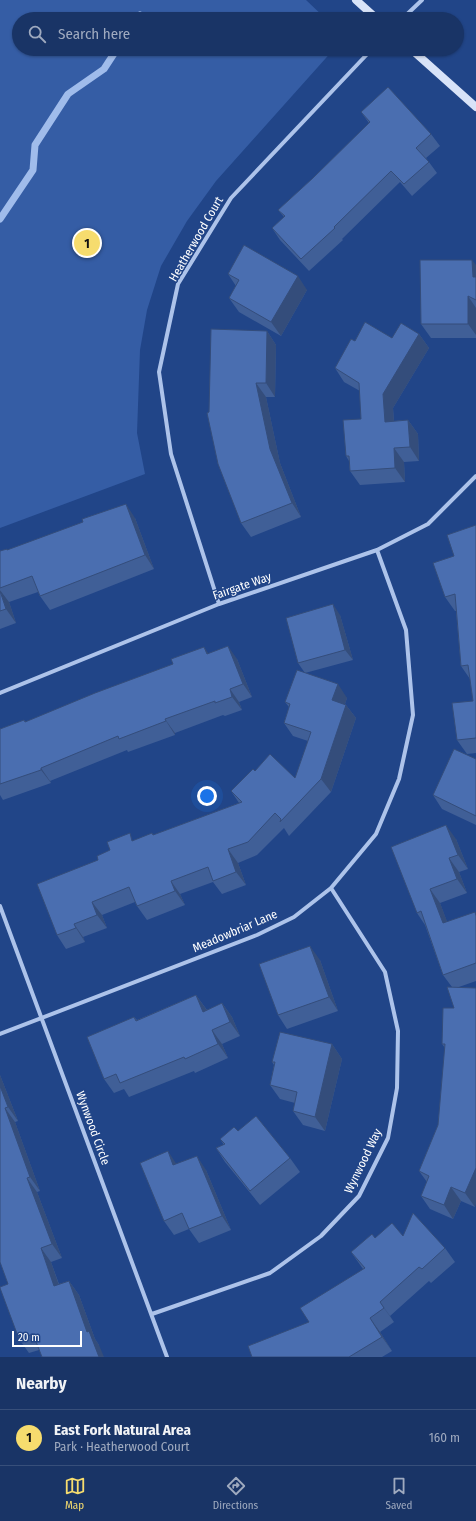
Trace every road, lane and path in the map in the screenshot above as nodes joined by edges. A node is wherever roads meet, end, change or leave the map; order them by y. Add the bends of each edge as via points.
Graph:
1 (356, 0) edge
2 (422, 0) edge
3 (369, 12) edge
4 (409, 12) edge
5 (365, 56) edge
6 (419, 56) edge
7 (476, 107) edge
8 (476, 476) edge
9 (377, 550) junction
10 (219, 604) junction
11 (0, 693) edge
12 (331, 888) junction
13 (0, 906) edge
14 (42, 1019) junction
15 (0, 1034) edge
16 (152, 1314) junction
17 (167, 1357) edge

1 - 3 street
2 - 4 street
5 - 10 street, Heatherwood Court via 230,198 178,284 159,372 171,454
6 - 7 street
8 - 9 street, Fairgate Way via 428,524
9 - 10 street, Fairgate Way
9 - 12 street, Meadowbriar Lane via 406,630 413,715 400,779 376,834
10 - 11 street, Fairgate Way
12 - 14 street, Meadowbriar Lane via 294,917 257,935
12 - 16 street, Wynwood Way via 385,972 398,1031 397,1088 388,1138 360,1196 321,1236 270,1273
13 - 14 street, Wynwood Circle
14 - 15 street, Meadowbriar Lane
14 - 16 street, Wynwood Circle
16 - 17 street, Wynwood Circle

